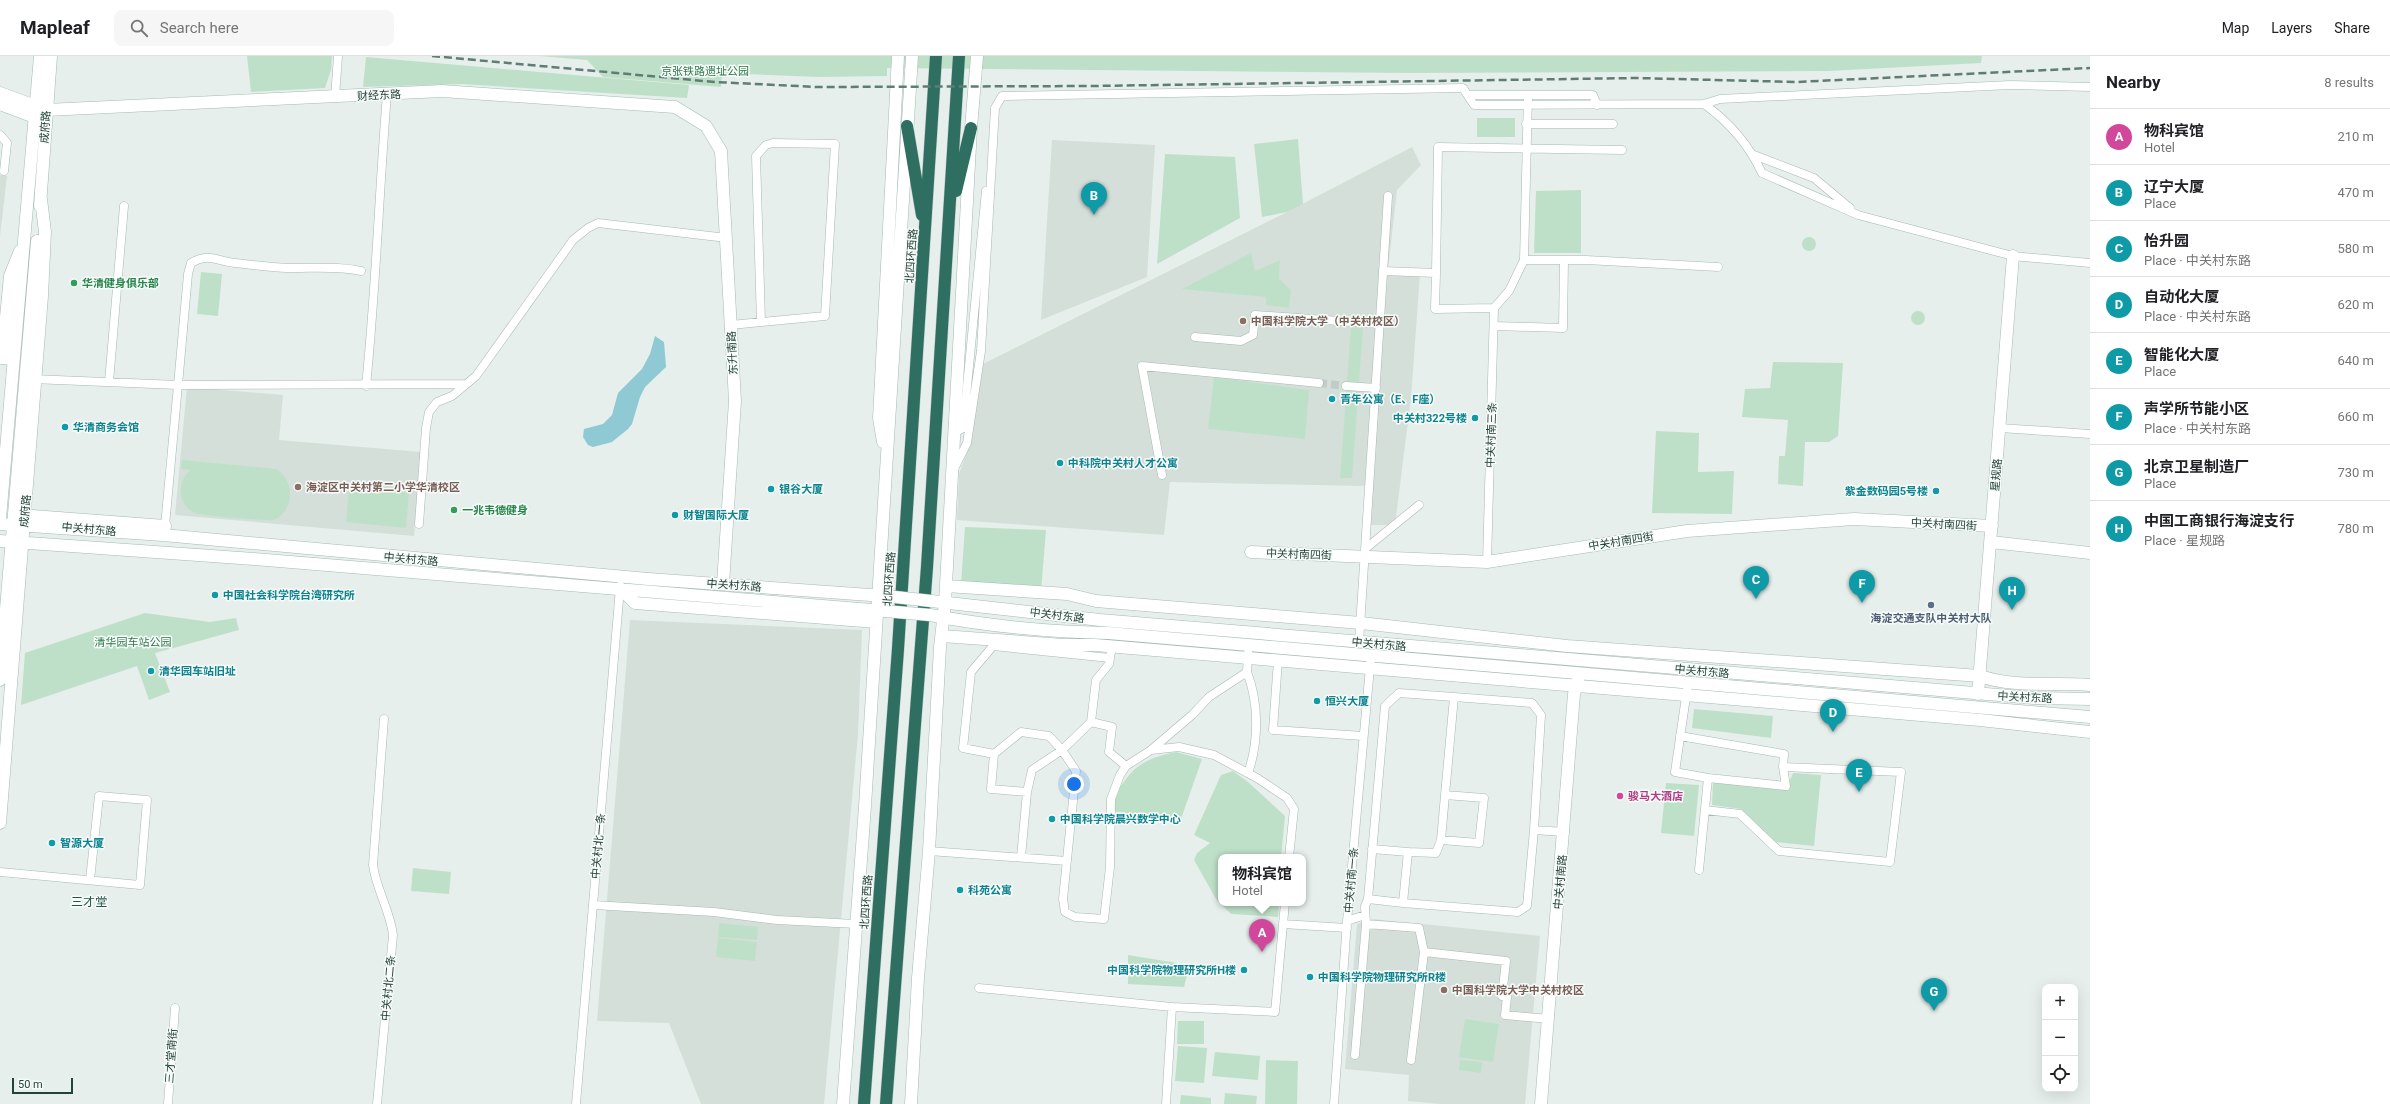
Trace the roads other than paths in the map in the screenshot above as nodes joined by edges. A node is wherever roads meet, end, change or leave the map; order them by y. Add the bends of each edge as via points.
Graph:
1 (40, 56) edge
2 (52, 56) edge
3 (338, 56) edge
4 (898, 56) edge
5 (912, 56) edge
6 (936, 56) edge
7 (959, 56) edge
8 (977, 56) edge
9 (2090, 87) edge
10 (0, 93) edge
11 (387, 94) junction
12 (1469, 95) junction
13 (1528, 95) junction
14 (335, 97) junction
15 (0, 104) edge
16 (1597, 104) junction
17 (1704, 104) junction
18 (1527, 106) junction
19 (46, 110) junction
20 (34, 111) junction
21 (1526, 124) junction
22 (1613, 124) dead end
23 (706, 126) joint
24 (907, 126) junction
25 (971, 128) junction
26 (0, 135) edge
27 (1525, 149) junction
28 (1622, 150) dead end
29 (1754, 155) junction
30 (990, 170) junction
31 (4, 171) dead end
32 (1388, 196) dead end
33 (124, 206) dead end
34 (1858, 215) junction
35 (948, 226) junction
36 (925, 236) junction
37 (727, 238) junction
38 (2013, 256) junction
39 (1524, 260) junction
40 (1564, 260) junction
41 (2090, 263) edge
42 (1718, 268) dead end
43 (361, 271) dead end
44 (1383, 271) junction
45 (1436, 273) junction
46 (1494, 308) junction
47 (761, 322) junction
48 (1380, 324) junction
49 (731, 325) junction
50 (1494, 326) junction
51 (1195, 337) dead end
52 (5, 358) edge
53 (30, 379) junction
54 (109, 382) junction
55 (1319, 383) tunnel mouth
56 (466, 384) junction
57 (178, 385) junction
58 (366, 386) junction
59 (1346, 386) tunnel mouth
60 (1376, 388) junction
61 (2000, 428) junction
62 (954, 433) junction
63 (2090, 434) edge
64 (887, 462) junction
65 (952, 473) junction
66 (1162, 475) dead end
67 (1419, 505) dead end
68 (0, 511) edge
69 (19, 519) junction
70 (0, 524) edge
71 (419, 524) dead end
72 (1992, 526) junction
73 (164, 531) junction
74 (11, 542) edge
75 (1990, 542) junction
76 (1251, 552) dead end
77 (1365, 553) junction
78 (2090, 553) edge
79 (1488, 562) junction
80 (723, 584) junction
81 (946, 586) junction
82 (620, 588) junction
83 (882, 596) junction
84 (945, 603) junction
85 (881, 610) junction
86 (944, 618) junction
87 (876, 622) junction
88 (1360, 623) junction
89 (942, 636) junction
90 (1359, 642) junction
91 (1249, 645) junction
92 (1111, 652) junction
93 (1371, 656) junction
94 (1248, 658) junction
95 (1278, 660) junction
96 (1580, 661) junction
97 (1465, 664) junction
98 (1370, 668) junction
99 (1247, 672) junction
100 (1579, 674) junction
101 (1980, 676) junction
102 (1481, 678) junction
103 (0, 680) edge
104 (2090, 685) edge
105 (1578, 686) junction
106 (1687, 689) junction
107 (1978, 694) junction
108 (1454, 697) junction
109 (2090, 699) edge
110 (2090, 716) edge
111 (384, 719) dead end
112 (1091, 722) junction
113 (2090, 732) edge
114 (1363, 736) junction
115 (1680, 736) junction
116 (1062, 750) junction
117 (1151, 750) junction
118 (994, 754) junction
119 (1126, 766) junction
120 (1783, 766) junction
121 (1248, 773) junction
122 (1708, 778) junction
123 (1027, 792) junction
124 (1445, 795) junction
125 (1705, 810) junction
126 (0, 822) edge
127 (1534, 830) junction
128 (1565, 832) junction
129 (1441, 840) junction
130 (1372, 849) junction
131 (930, 851) junction
132 (1408, 852) junction
133 (1289, 854) edge
134 (1021, 857) junction
135 (1067, 861) junction
136 (1699, 870) dead end
137 (0, 872) edge
138 (90, 880) junction
139 (1368, 899) junction
140 (1403, 903) junction
141 (594, 905) junction
142 (1285, 906) edge
143 (1366, 920) junction
144 (856, 924) junction
145 (1283, 924) junction
146 (1347, 924) junction
147 (1424, 952) junction
148 (979, 988) dead end
149 (1172, 1007) junction
150 (175, 1008) dead end
151 (1549, 1019) junction
152 (1355, 1055) dead end
153 (1411, 1060) dead end
154 (168, 1104) edge
155 (377, 1104) edge
156 (576, 1104) edge
157 (843, 1104) edge
158 (864, 1104) edge
159 (886, 1104) edge
160 (911, 1104) edge
161 (1166, 1104) edge
162 (1334, 1104) edge
163 (1541, 1104) edge

1 - 20 street, 成府路
2 - 19 street, 成府路
3 - 14 street
4 - 64 street via 879,418
5 - 24 street, 北四环西路
6 - 36 highway, 北四环西路
7 - 35 highway
8 - 25 street
9 - 17 street via 2010,85 1720,99
10 - 20 street
11 - 14 street, 财经东路
11 - 23 street, 财经东路 via 442,91 675,107
11 - 58 street
12 - 13 street
12 - 18 street via 1474,105
12 - 30 street via 1463,88 1002,96 995,108
13 - 16 street via 1594,95
13 - 18 street
14 - 19 street, 财经东路
15 - 20 street
16 - 17 street
16 - 18 street
17 - 29 street via 1724,119
18 - 21 street
19 - 20 street
19 - 53 street, 成府路
20 - 52 street, 成府路 via 25,238 10,276
21 - 22 street
21 - 27 street
23 - 37 street, 东升南路 via 721,151
24 - 36 highway
24 - 64 street, 北四环西路
25 - 35 highway
25 - 62 street
26 - 31 street via 7,143
27 - 28 street
27 - 39 street
27 - 45 street via 1438,147
29 - 34 street via 1814,178
29 - 34 street via 1762,173
30 - 62 street via 984,200 963,428
30 - 65 street via 981,351 968,443
32 - 44 street
33 - 54 street
34 - 38 street
35 - 159 highway via 926,582
36 - 158 highway, 北四环西路 via 898,649
37 - 49 street, 东升南路
37 - 56 street via 598,223 588,228 573,240 476,376
38 - 41 street
38 - 61 street, 星规路
39 - 40 street
39 - 46 street via 1509,291
40 - 42 street
40 - 50 street via 1563,328
43 - 57 street via 347,268 294,268 242,264 202,256 191,263 188,274
44 - 45 street
44 - 48 street
45 - 46 street via 1435,309
46 - 50 street, 中关村南三条
47 - 47 street via 825,316 835,144 773,143 766,145 756,156
47 - 49 street
48 - 51 street via 1255,315 1253,336 1247,339 1241,341
48 - 60 street
49 - 80 street, 东升南路 via 735,400
50 - 79 street, 中关村南三条
52 - 68 street, 成府路
53 - 54 street
53 - 69 street, 成府路
54 - 57 street
55 - 66 street via 1142,366
56 - 58 street
56 - 71 street via 452,396 437,402 429,412
57 - 58 street
57 - 73 street
59 - 60 street
60 - 77 street
61 - 63 street
61 - 72 street, 星规路
62 - 65 street
64 - 83 street, 北四环西路
65 - 81 street
67 - 77 street
68 - 69 street
69 - 70 street, 中关村东路
69 - 73 street, 中关村东路
69 - 74 street, 成府路
72 - 75 street, 星规路
72 - 79 street, 中关村南四街 via 1854,519 1695,530
73 - 80 street, 中关村东路
74 - 82 street, 中关村东路
74 - 103 street, 成府路
74 - 126 street, 成府路
75 - 78 street
75 - 101 street, 星规路
76 - 77 street, 中关村南四街
77 - 79 street, 中关村南四街
77 - 88 street
80 - 83 street, 中关村东路
81 - 84 street
81 - 88 street, 中关村东路 via 1067,594 1096,601
82 - 85 street, 中关村东路
82 - 87 street via 635,603
82 - 141 street, 中关村北一条
83 - 84 street, 中关村东路, bridge
83 - 85 street, 北四环西路
84 - 86 street
84 - 90 street, 中关村东路 via 1100,620
85 - 86 street, 中关村东路, bridge
85 - 87 street, 北四环西路
86 - 89 street
86 - 91 street, 中关村东路 via 961,622 1066,632
87 - 144 street, 北四环西路
88 - 90 street
88 - 101 street, 中关村东路 via 1567,646
89 - 92 street, 中关村东路
89 - 131 street
90 - 96 street, 中关村东路
91 - 93 street, 中关村东路
91 - 94 street
92 - 94 street, 中关村东路
92 - 112 street via 1109,664 1096,680
92 - 118 street via 993,646 971,672 964,748
93 - 97 street, 中关村东路
93 - 98 street, 中关村南一条
94 - 95 street, 中关村东路
94 - 99 street
95 - 98 street, 中关村东路
95 - 114 street via 1273,730
96 - 100 street, 中关村南路
96 - 107 street, 中关村东路
97 - 100 street, 中关村东路
97 - 102 street
98 - 102 street, 中关村东路
98 - 114 street, 中关村南一条
99 - 117 street via 1209,697
99 - 121 street via 1252,684 1256,716 1255,754
100 - 105 street, 中关村南路
100 - 106 street, 中关村东路
101 - 104 street, 中关村东路 via 2035,684
101 - 107 street, 星规路
102 - 105 street, 中关村东路
105 - 106 street, 中关村东路
105 - 128 street, 中关村南路 via 1574,694
106 - 110 street, 中关村东路
106 - 113 street, 中关村东路
106 - 115 street
107 - 109 street, 中关村东路
108 - 124 street
108 - 127 street via 1532,703 1541,715
108 - 130 street via 1398,693 1385,706
111 - 155 street, 中关村北二条 via 372,854 374,875 390,916 393,935
112 - 116 street
112 - 119 street via 1112,728 1109,752
114 - 146 street, 中关村南一条
115 - 120 street via 1784,754
115 - 122 street via 1675,772
116 - 118 street via 1049,736 1021,732
116 - 123 street via 1032,770
116 - 135 street via 1076,771
117 - 119 street
117 - 121 street via 1179,747 1214,755
118 - 123 street via 991,789
119 - 135 street via 1111,799 1110,867 1104,920 1075,917 1065,912 1063,899
120 - 122 street via 1786,786
120 - 125 street via 1901,772 1890,862 1779,851 1740,814
121 - 133 street via 1287,798 1294,809
122 - 125 street
123 - 134 street
124 - 129 street
124 - 129 street via 1484,798 1479,843
125 - 136 street
127 - 128 street
127 - 140 street via 1526,906 1518,912
128 - 151 street, 中关村南路
129 - 132 street via 1436,853
130 - 132 street
130 - 139 street
131 - 134 street
131 - 160 street via 918,978
132 - 140 street
134 - 135 street
137 - 138 street
138 - 138 street via 140,885 147,800 98,796
139 - 140 street
139 - 143 street
141 - 144 street
141 - 156 street, 中关村北一条
142 - 145 street
143 - 146 street
143 - 147 street via 1419,928
143 - 152 street
144 - 157 street, 北四环西路
145 - 146 street
145 - 149 street via 1275,1012
146 - 162 street, 中关村南一条
147 - 151 street via 1506,962 1502,996 1507,997 1505,1015
147 - 153 street
148 - 149 street
149 - 161 street
150 - 154 street, 三才堂南街
151 - 163 street, 中关村南路

